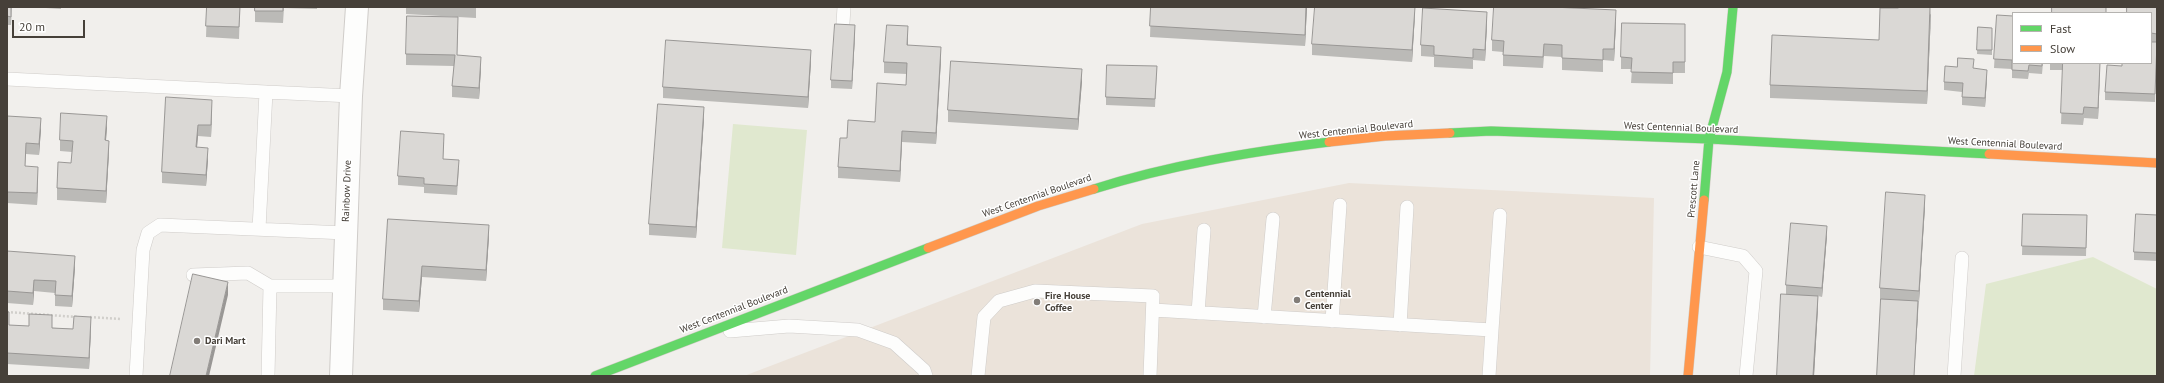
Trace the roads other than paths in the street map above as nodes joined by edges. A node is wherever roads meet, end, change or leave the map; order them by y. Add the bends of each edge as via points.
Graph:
1 (357, 7) edge
2 (844, 7) edge
3 (1733, 7) edge
4 (843, 23) edge
5 (7, 79) edge
6 (266, 92) junction
7 (351, 96) junction
8 (1709, 139) junction
9 (2157, 163) edge
10 (1340, 204) dead end
11 (1407, 207) dead end
12 (1500, 214) dead end
13 (1273, 219) dead end
14 (259, 230) junction
15 (1204, 230) dead end
16 (346, 233) junction
17 (1699, 247) junction
18 (1962, 258) dead end
19 (193, 275) edge
20 (270, 286) junction
21 (344, 286) junction
22 (1153, 310) junction
23 (1198, 313) junction
24 (1264, 317) junction
25 (1332, 321) junction
26 (1400, 325) junction
27 (1492, 330) junction
28 (706, 332) junction
29 (979, 373) edge
30 (136, 376) edge
31 (268, 376) edge
32 (342, 376) edge
33 (595, 376) edge
34 (926, 376) edge
35 (1150, 376) edge
36 (1489, 376) edge
37 (1688, 376) edge
38 (1746, 376) edge
39 (1954, 376) edge

1 - 7 street, Rainbow Drive
2 - 4 lane
3 - 8 main road, Prescott Lane via 1727,72
5 - 6 lane
6 - 7 lane
6 - 14 lane
7 - 16 street, Rainbow Drive
8 - 9 main road, West Centennial Boulevard
8 - 17 main road, Prescott Lane
8 - 28 main road, West Centennial Boulevard via 1491,131 1385,136 1239,154 1140,174 1038,206
10 - 25 lane
11 - 26 lane
12 - 27 lane
13 - 24 lane
14 - 16 lane
14 - 30 lane via 160,225 148,233 143,250
15 - 23 lane
16 - 21 street, Rainbow Drive
17 - 37 main road, Prescott Lane
17 - 38 lane via 1743,256 1756,271
18 - 39 lane
19 - 20 lane via 248,273
20 - 21 lane
20 - 31 lane
21 - 32 street, Rainbow Drive
22 - 23 lane
22 - 29 lane via 1153,296 1035,291 999,301 984,317
22 - 35 lane
23 - 24 lane
24 - 25 lane
25 - 26 lane
26 - 27 lane
27 - 36 lane
28 - 33 main road, West Centennial Boulevard
28 - 34 lane via 789,326 858,330 894,343 924,370

